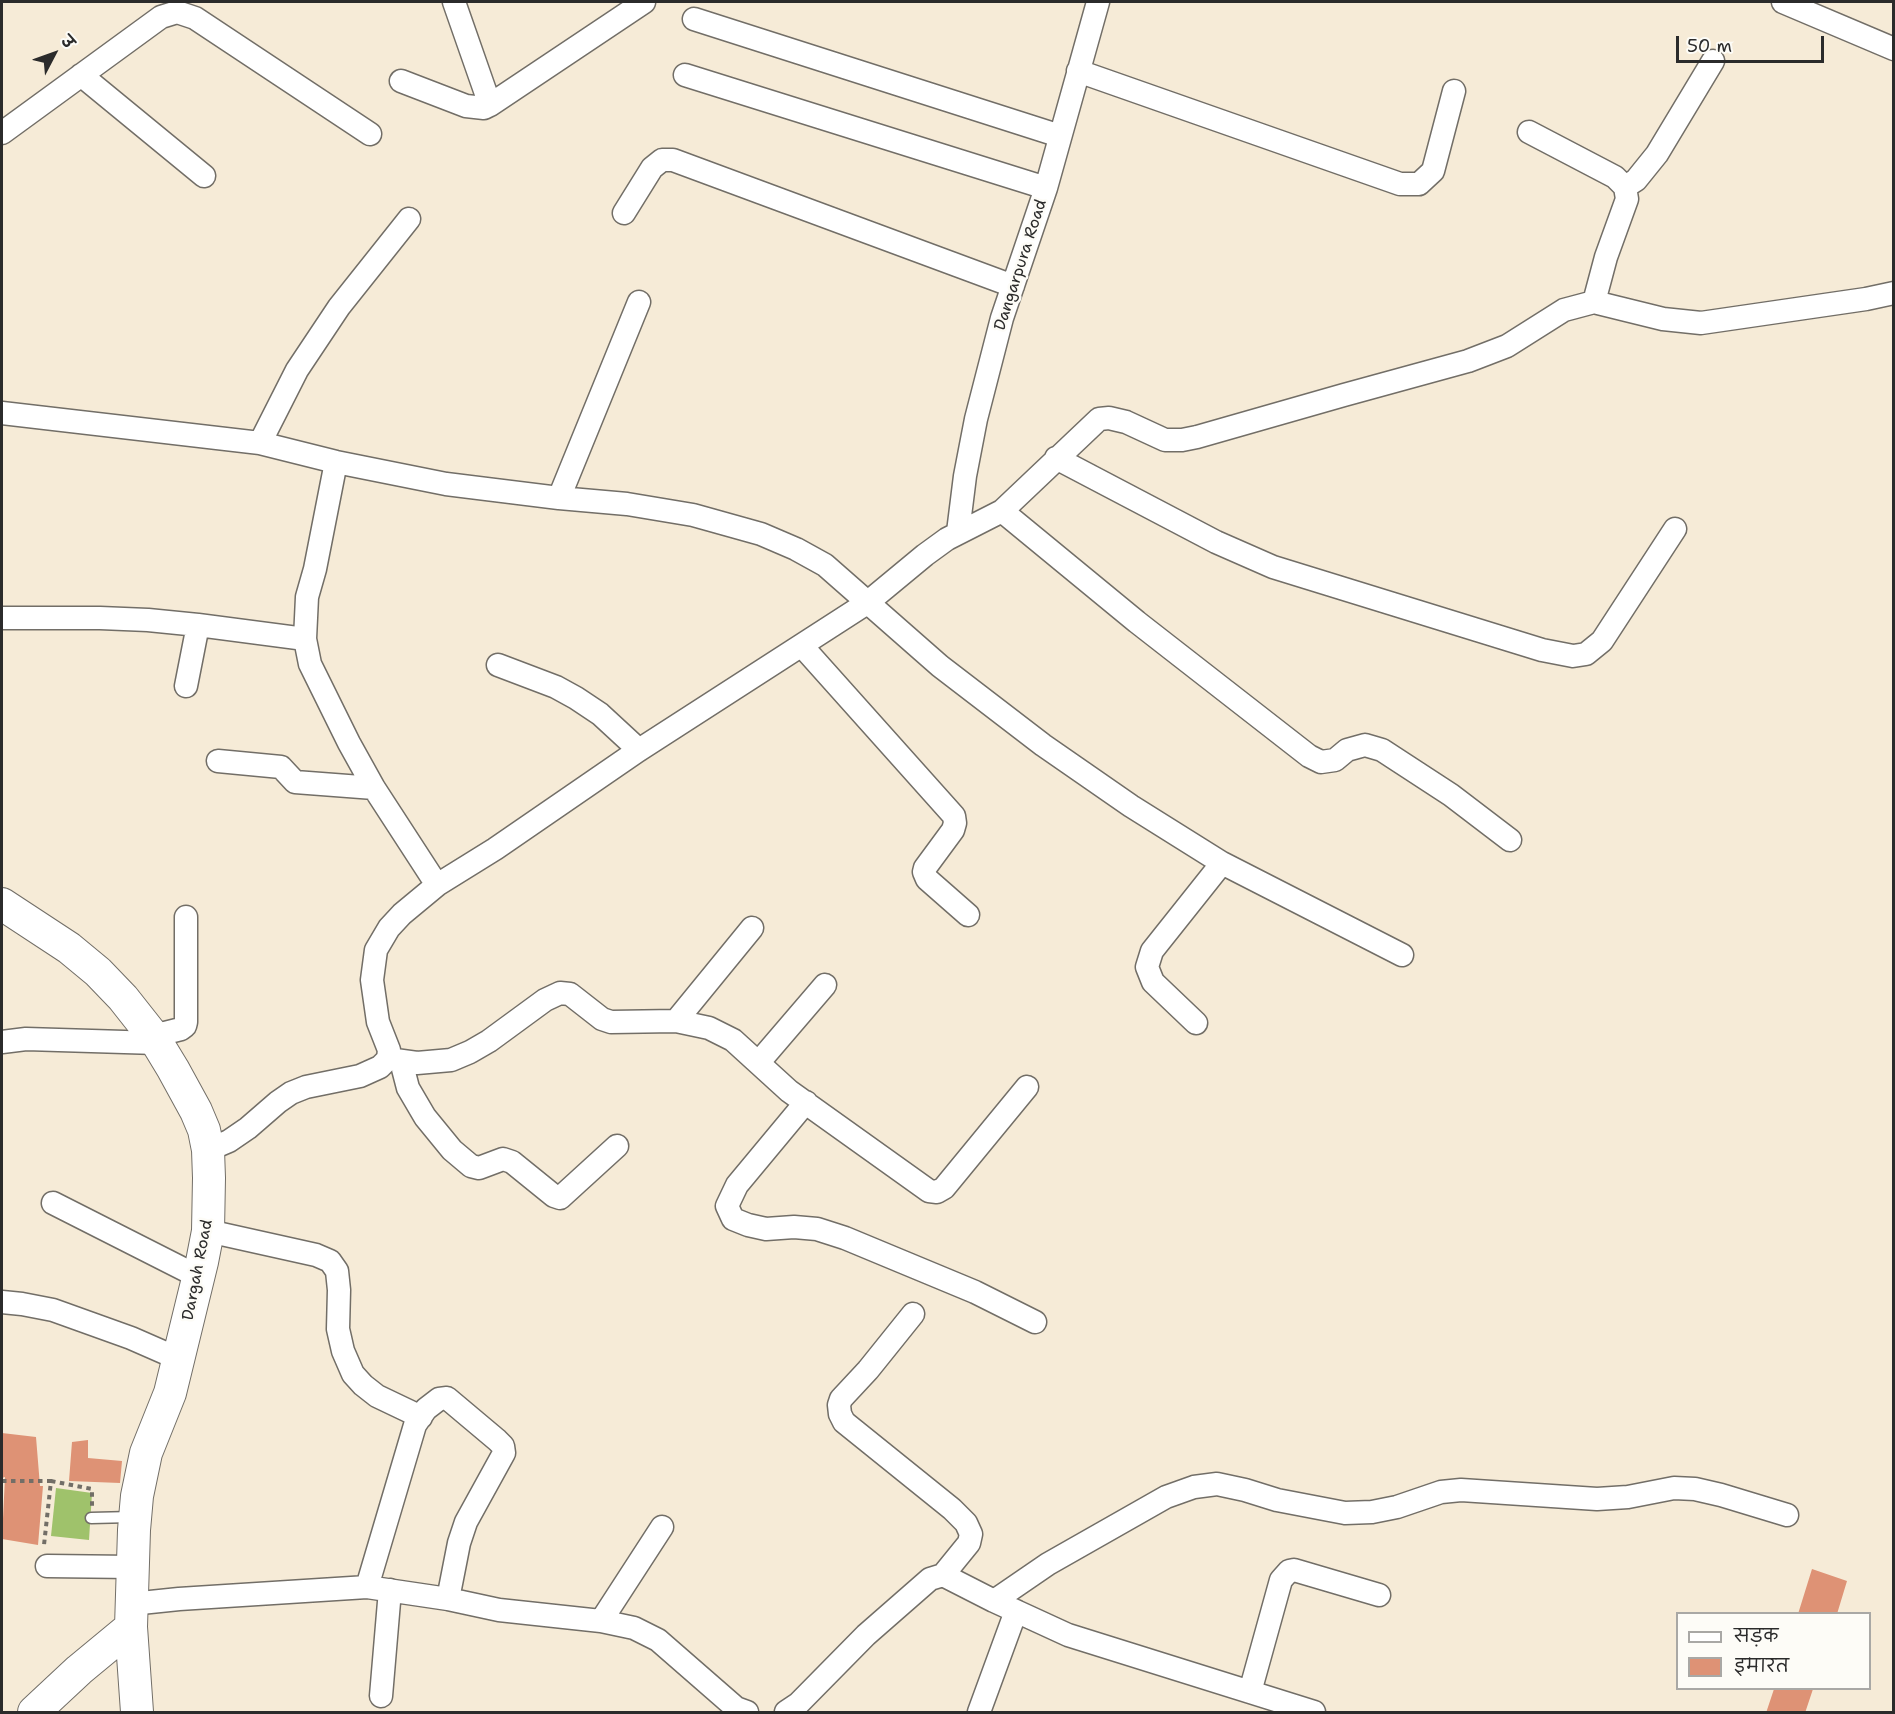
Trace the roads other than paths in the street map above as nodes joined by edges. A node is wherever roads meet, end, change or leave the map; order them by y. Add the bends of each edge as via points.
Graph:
1 (454, 2) edge
2 (644, 2) edge
3 (1098, 2) edge
4 (1783, 2) edge
5 (181, 7) edge
6 (694, 19) dead end
7 (1893, 49) edge
8 (1713, 61) dead end
9 (1077, 71) junction
10 (81, 75) junction
11 (686, 75) dead end
12 (401, 81) dead end
13 (1454, 91) dead end
14 (490, 105) junction
15 (1529, 132) dead end
16 (2, 133) edge
17 (370, 134) dead end
18 (1060, 136) junction
19 (204, 176) dead end
20 (1625, 187) junction
21 (1046, 188) junction
22 (624, 213) dead end
23 (409, 219) dead end
24 (1013, 286) junction
25 (1893, 293) edge
26 (639, 302) dead end
27 (1594, 302) junction
28 (2, 413) edge
29 (260, 443) junction
30 (1056, 458) junction
31 (336, 462) junction
32 (560, 498) junction
33 (1002, 511) junction
34 (1675, 529) dead end
35 (957, 532) junction
36 (867, 603) junction
37 (2, 618) edge
38 (198, 625) junction
39 (305, 639) junction
40 (802, 646) junction
41 (498, 664) dead end
42 (186, 686) dead end
43 (639, 750) junction
44 (218, 761) dead end
45 (374, 788) junction
46 (1510, 840) dead end
47 (1222, 863) junction
48 (437, 885) junction
49 (2, 904) edge
50 (968, 915) dead end
51 (186, 917) dead end
52 (752, 928) dead end
53 (1402, 955) dead end
54 (825, 985) dead end
55 (676, 1021) junction
56 (1196, 1023) dead end
57 (155, 1040) junction
58 (2, 1042) edge
59 (394, 1060) junction
60 (759, 1062) junction
61 (1027, 1087) dead end
62 (806, 1102) junction
63 (618, 1146) dead end
64 (208, 1150) junction
65 (53, 1203) dead end
66 (208, 1231) junction
67 (199, 1276) junction
68 (2, 1302) edge
69 (913, 1314) dead end
70 (1035, 1322) dead end
71 (179, 1359) junction
72 (420, 1417) junction
73 (1787, 1515) dead end
74 (135, 1517) junction
75 (91, 1518) road end
76 (662, 1527) dead end
77 (46, 1555) road end
78 (133, 1568) junction
79 (944, 1575) junction
80 (366, 1587) junction
81 (390, 1590) junction
82 (1378, 1595) dead end
83 (448, 1599) junction
84 (994, 1601) junction
85 (1016, 1611) junction
86 (131, 1615) junction
87 (601, 1621) junction
88 (1250, 1692) junction
89 (381, 1696) dead end
90 (1307, 1712) edge
91 (34, 1713) edge
92 (137, 1713) edge
93 (747, 1713) edge
94 (786, 1713) edge
95 (979, 1713) edge

1 - 14 street
2 - 14 street
3 - 9 street, Dangarpura Road
4 - 7 street
5 - 10 street
5 - 17 street
6 - 18 street
8 - 20 street via 1657,154 1636,180
9 - 13 street via 1400,184 1419,184 1433,171
9 - 18 street, Dangarpura Road
10 - 16 street
10 - 19 street
11 - 21 street
12 - 14 street via 466,106
15 - 20 street via 1615,177
18 - 21 street, Dangarpura Road
20 - 27 street via 1627,199
21 - 24 street, Dangarpura Road
22 - 24 street via 652,168 662,160 673,160
23 - 29 street via 339,307 297,370
24 - 35 street, Dangarpura Road via 976,419
25 - 27 street via 1701,323 1663,320
26 - 32 street
27 - 30 street via 1564,310 1507,346 1468,361 1197,437 1165,440 1126,422 1099,419
28 - 29 street
29 - 31 street
30 - 33 street
30 - 34 street via 1216,542 1273,567 1573,656 1586,654 1602,641
31 - 32 street via 446,484
31 - 39 street via 308,597
32 - 36 street via 693,515 761,534 825,565
33 - 35 street
33 - 46 street via 1309,756 1321,762 1335,760 1347,750 1365,745 1382,750
35 - 36 street
36 - 40 street
36 - 47 street via 940,666 1043,745
37 - 38 street via 100,618
38 - 39 street
38 - 42 street
39 - 45 street via 310,664
40 - 43 street
40 - 50 street via 954,816 953,830 924,872
41 - 43 street via 576,698
43 - 48 street
44 - 45 street via 281,767 295,782
45 - 48 street
47 - 53 street
47 - 56 street via 1152,951 1147,967 1153,982
48 - 59 street via 402,914 376,950 372,980 378,1022
49 - 57 street, Dargah Road via 98,972
51 - 57 street via 185,1026
52 - 55 street
54 - 60 street
55 - 59 street via 611,1022 570,994 560,993 489,1041 451,1060
55 - 60 street via 709,1028 733,1040
57 - 58 street
57 - 64 street, Dargah Road via 196,1111
59 - 63 street via 425,1117 471,1166 479,1168 503,1159 512,1162 560,1198
59 - 64 street via 360,1077 291,1093 248,1128
60 - 62 street
61 - 62 street via 937,1192 929,1191
62 - 70 street via 737,1185 727,1206 733,1219 766,1229 794,1227 835,1235
64 - 66 street, Dargah Road
65 - 67 street
66 - 67 street, Dargah Road
66 - 72 street via 330,1261 337,1271 338,1329 353,1374 377,1396
67 - 71 street, Dargah Road
68 - 71 street via 53,1310
69 - 79 street via 841,1399 840,1414 844,1422 966,1523 971,1534 969,1543
71 - 74 street, Dargah Road via 147,1453
72 - 80 street
72 - 83 street via 439,1399 447,1398 503,1446 504,1453 466,1522
73 - 84 street via 1721,1495 1674,1488 1597,1499 1461,1490 1372,1512 1345,1513 1217,1484 1166,1497 1048,1564
74 - 75 lane
74 - 78 street, Dargah Road
76 - 87 street
77 - 78 street
78 - 86 street, Dargah Road
79 - 84 street
79 - 94 street via 930,1579
80 - 81 street
80 - 86 street via 179,1599
81 - 83 street
81 - 89 street
82 - 88 street via 1288,1571 1281,1580
83 - 87 street via 499,1610
84 - 85 street
85 - 88 street via 1068,1635
85 - 95 street
86 - 91 street
86 - 92 street, Dargah Road
87 - 93 street via 634,1628 658,1640 736,1708
88 - 90 street

